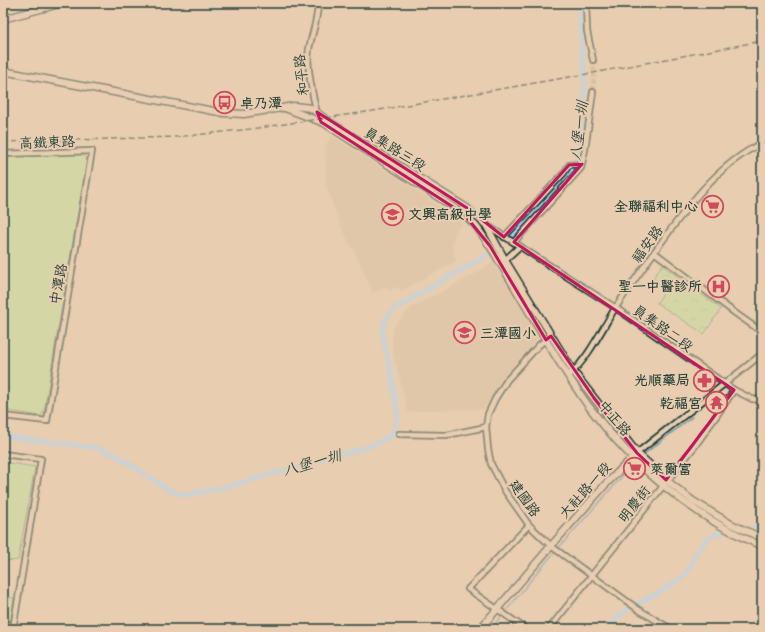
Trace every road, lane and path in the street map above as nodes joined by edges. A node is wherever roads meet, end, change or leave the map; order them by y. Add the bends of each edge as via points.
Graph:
1 (63, 3) edge
2 (318, 3) edge
3 (586, 3) edge
4 (3, 19) edge
5 (593, 60) tunnel mouth
6 (3, 71) edge
7 (593, 92) tunnel mouth
8 (285, 108) junction
9 (317, 112) junction
10 (323, 122) junction
11 (762, 142) edge
12 (92, 151) joint
13 (3, 154) edge
14 (582, 164) junction
15 (464, 214) junction
16 (486, 225) junction
17 (504, 237) junction
18 (514, 242) junction
19 (493, 244) junction
20 (520, 246) junction
21 (654, 252) junction
22 (505, 260) junction
23 (616, 308) junction
24 (762, 332) edge
25 (551, 336) junction
26 (546, 340) junction
27 (762, 354) edge
28 (570, 373) junction
29 (724, 384) junction
30 (734, 390) junction
31 (762, 400) edge
32 (3, 416) edge
33 (486, 427) junction
34 (399, 434) dead end
35 (3, 454) edge
36 (635, 455) junction
37 (664, 483) junction
38 (529, 525) junction
39 (737, 530) junction
40 (762, 538) edge
41 (551, 546) junction
42 (762, 546) edge
43 (592, 575) junction
44 (497, 609) junction
45 (13, 629) edge
46 (480, 629) edge
47 (526, 629) edge
48 (549, 629) edge
49 (670, 629) edge

1 - 4 street
2 - 9 street, 和平路 via 309,50 309,70
3 - 5 street via 587,31
6 - 8 street, 員集路三段 via 224,113 244,114
7 - 14 street
8 - 9 street, 員集路三段 via 311,108
8 - 10 street, 員集路三段
9 - 10 street, 和平路
9 - 16 street, 員集路三段 via 467,208
10 - 15 street, 員集路三段
11 - 21 street, 福安路 via 709,182
12 - 13 street, 高鐵東路
12 - 32 street, 中潭路 via 46,421
14 - 17 street via 569,165
14 - 18 street
15 - 16 street
15 - 19 street
16 - 17 street
16 - 19 street
17 - 18 street, 員集路二段
18 - 20 street, 員集路二段
19 - 22 street, 中正路
19 - 26 street, 中正路 via 498,258
20 - 22 street
20 - 23 street, 員集路二段
21 - 23 street, 福安路
21 - 24 street
22 - 25 street, 中正路
23 - 28 street, 福安路 via 583,360
23 - 29 street, 員集路二段
25 - 26 street, 建國路
25 - 28 street, 中正路
26 - 28 street, 中正路
26 - 33 street, 建國路 via 507,380 488,414
27 - 29 street, 大社路一段
28 - 36 street, 中正路
29 - 30 street, 員集路二段
29 - 36 street, 大社路一段
30 - 31 street, 員集路二段 via 752,399
30 - 37 street, 明慶街
33 - 34 street via 447,435
33 - 38 street, 建國路 via 490,457 497,478
35 - 45 street via 41,459
36 - 37 street, 中正路
36 - 41 street, 大社路一段
37 - 39 street, 中正路
37 - 43 street, 明慶街
38 - 41 street, 建國路
38 - 44 street via 468,588
39 - 40 street, 中正路
39 - 42 street, 中正路
41 - 43 street, 建國路
41 - 44 street, 大社路一段
43 - 48 street, 明慶街
43 - 49 street, 建國路 via 639,610
44 - 46 street, 大社路一段
44 - 47 street

